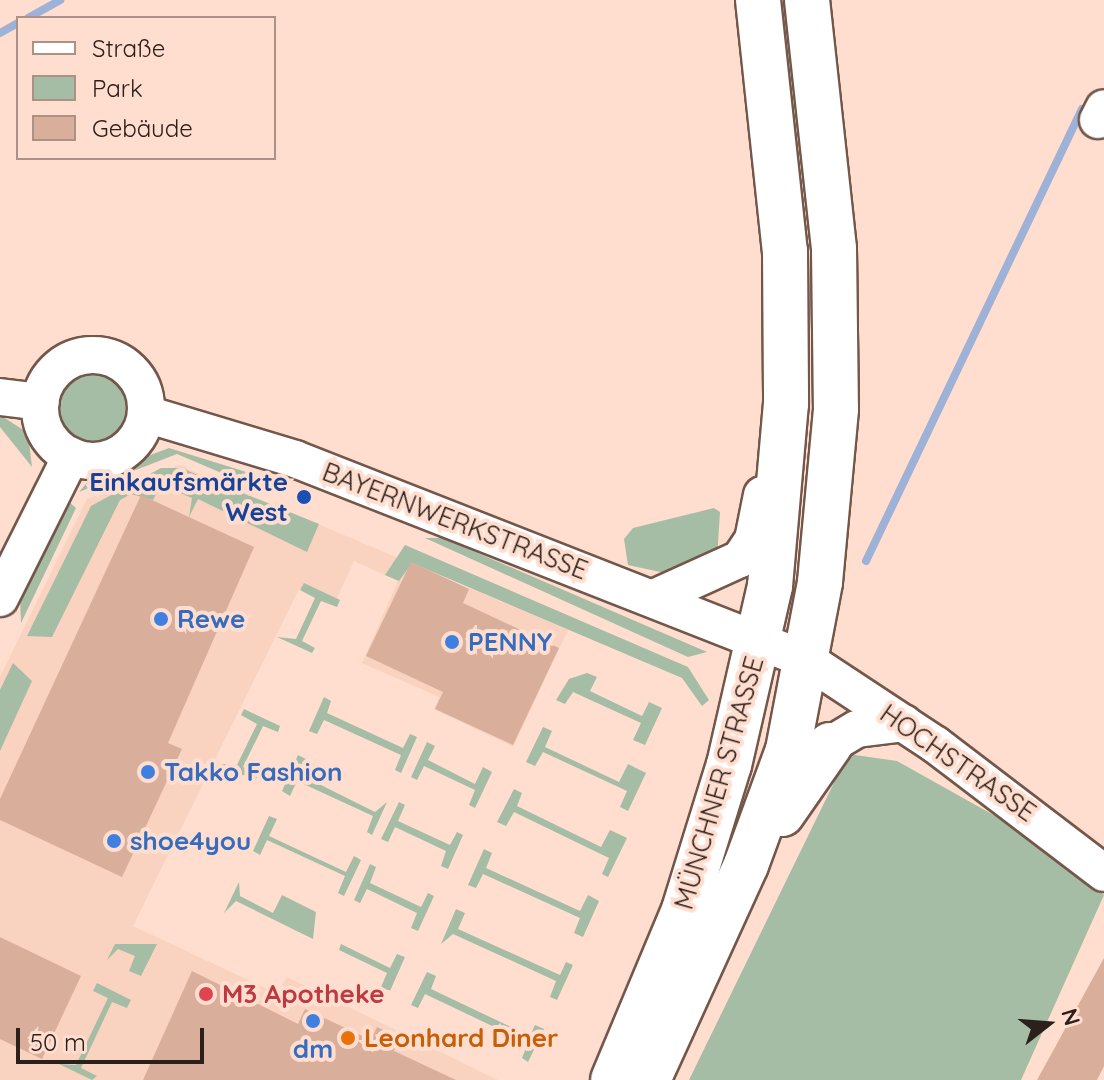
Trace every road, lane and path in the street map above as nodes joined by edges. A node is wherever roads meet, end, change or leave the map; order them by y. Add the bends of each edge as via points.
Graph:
1 (758, 0) edge
2 (807, 0) edge
3 (0, 397) edge
4 (41, 402) junction
5 (146, 414) junction
6 (784, 451) junction
7 (71, 456) junction
8 (0, 598) edge
9 (654, 598) junction
10 (760, 639) junction
11 (807, 660) junction
12 (904, 723) junction
13 (830, 745) joint
14 (746, 865) junction
15 (1104, 873) edge
16 (613, 1080) edge
17 (648, 1080) edge

1 - 6 main road via 785,251
2 - 11 main road via 834,249 836,409
3 - 4 street
4 - 5 street via 64,363 96,354 139,380
4 - 7 street via 50,440
5 - 7 street via 141,431 116,456
5 - 9 street, BAYERNWERKSTRASSE via 295,459
6 - 9 street via 765,481 753,540 740,559
6 - 10 main road
7 - 8 street
9 - 10 street, BAYERNWERKSTRASSE
10 - 11 street, MÜNCHNER STRASSE
10 - 16 main road, MÜNCHNER STRASSE via 711,828
11 - 12 street, HOCHSTRASSE
11 - 14 main road, MÜNCHNER STRASSE via 784,764
12 - 13 street via 857,729
12 - 15 street, HOCHSTRASSE
13 - 14 main road
14 - 17 main road, MÜNCHNER STRASSE

